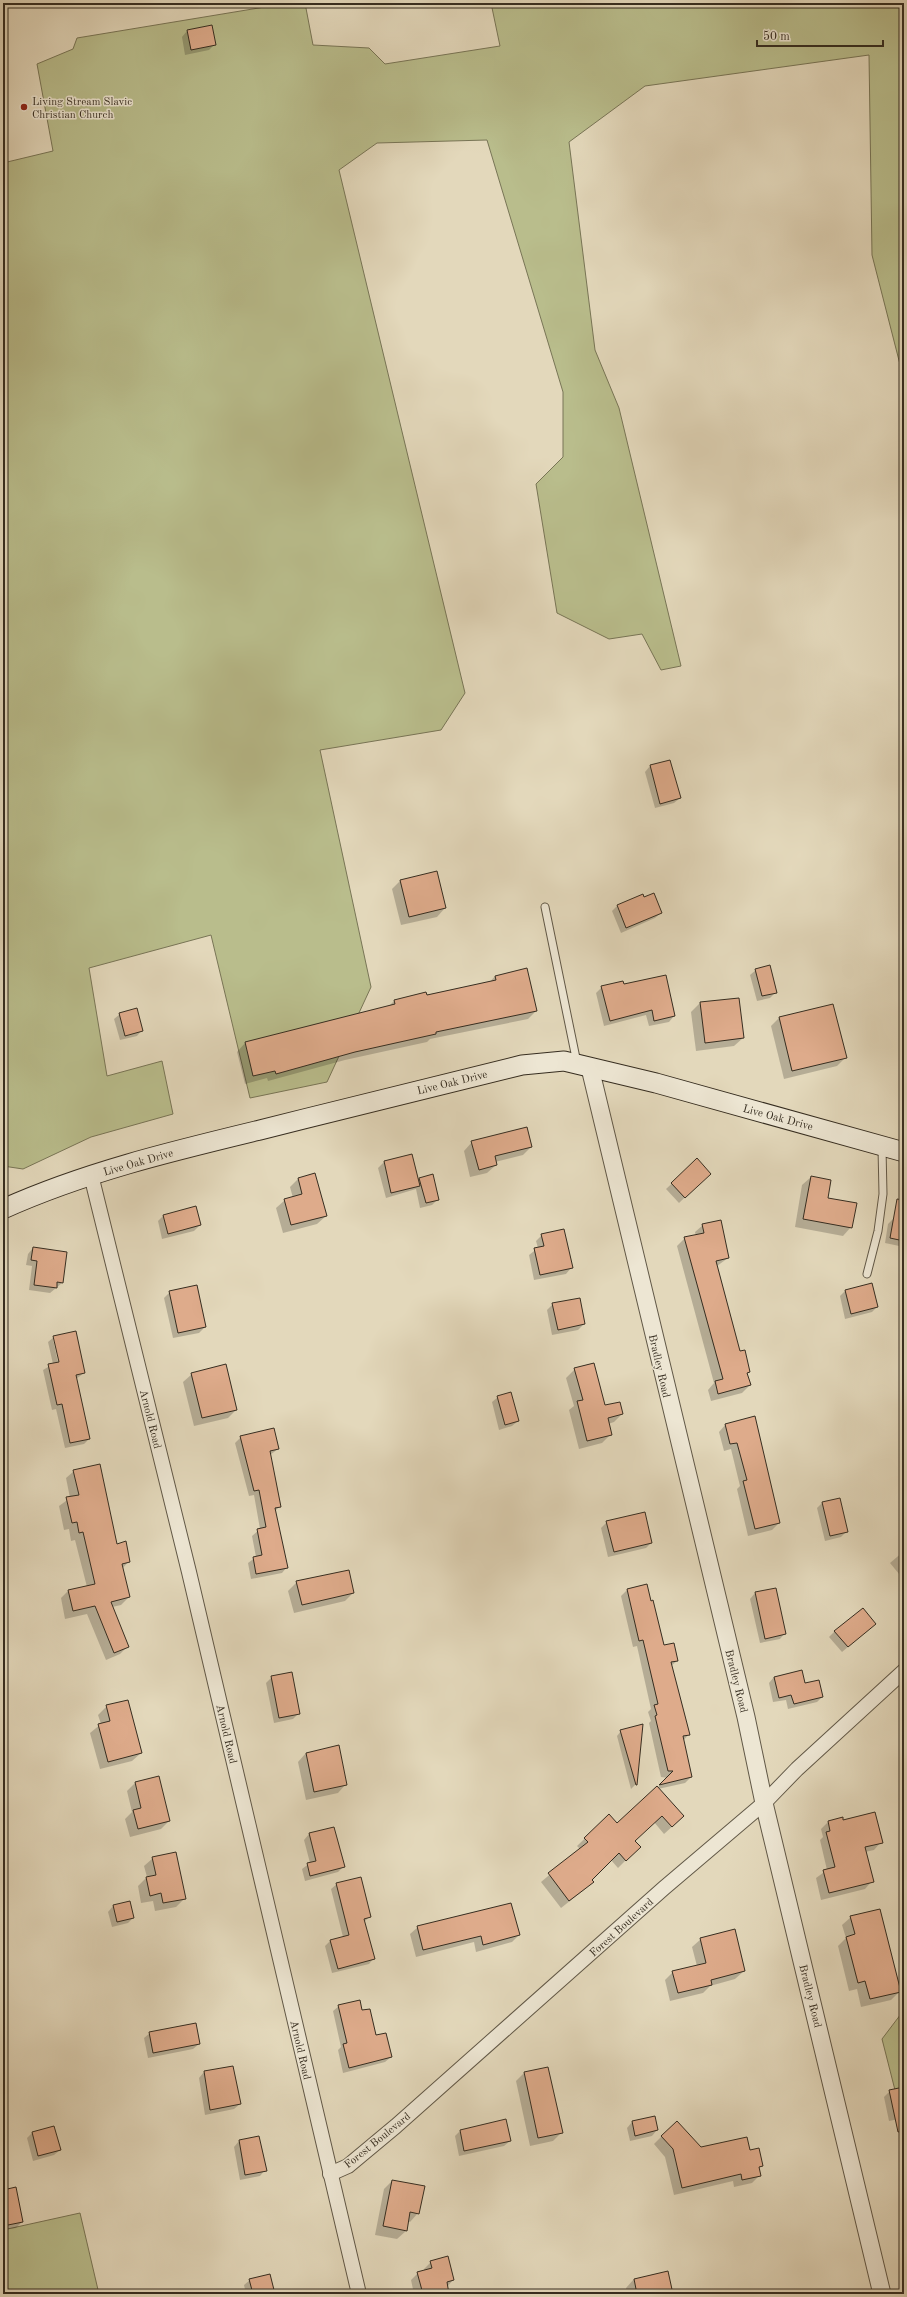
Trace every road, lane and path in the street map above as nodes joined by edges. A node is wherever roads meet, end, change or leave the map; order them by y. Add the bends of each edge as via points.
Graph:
1 (545, 907) dead end
2 (584, 1066) junction
3 (882, 1146) junction
4 (904, 1152) edge
5 (91, 1176) junction
6 (3, 1209) edge
7 (867, 1274) dead end
8 (904, 1671) edge
9 (764, 1804) junction
10 (330, 2174) junction
11 (359, 2294) edge
12 (882, 2294) edge

1 - 2 lane
2 - 3 main road, Live Oak Drive via 656,1083
2 - 5 main road, Live Oak Drive via 564,1061 522,1065 202,1144
2 - 9 street, Bradley Road via 746,1717
3 - 4 main road, Live Oak Drive
3 - 7 lane via 883,1194 878,1231
5 - 6 main road, Live Oak Drive
5 - 10 street, Arnold Road via 191,1579
8 - 9 street, Forest Boulevard
9 - 10 street, Forest Boulevard via 664,1888 396,2126 348,2166
9 - 12 street, Bradley Road
10 - 11 street, Arnold Road

